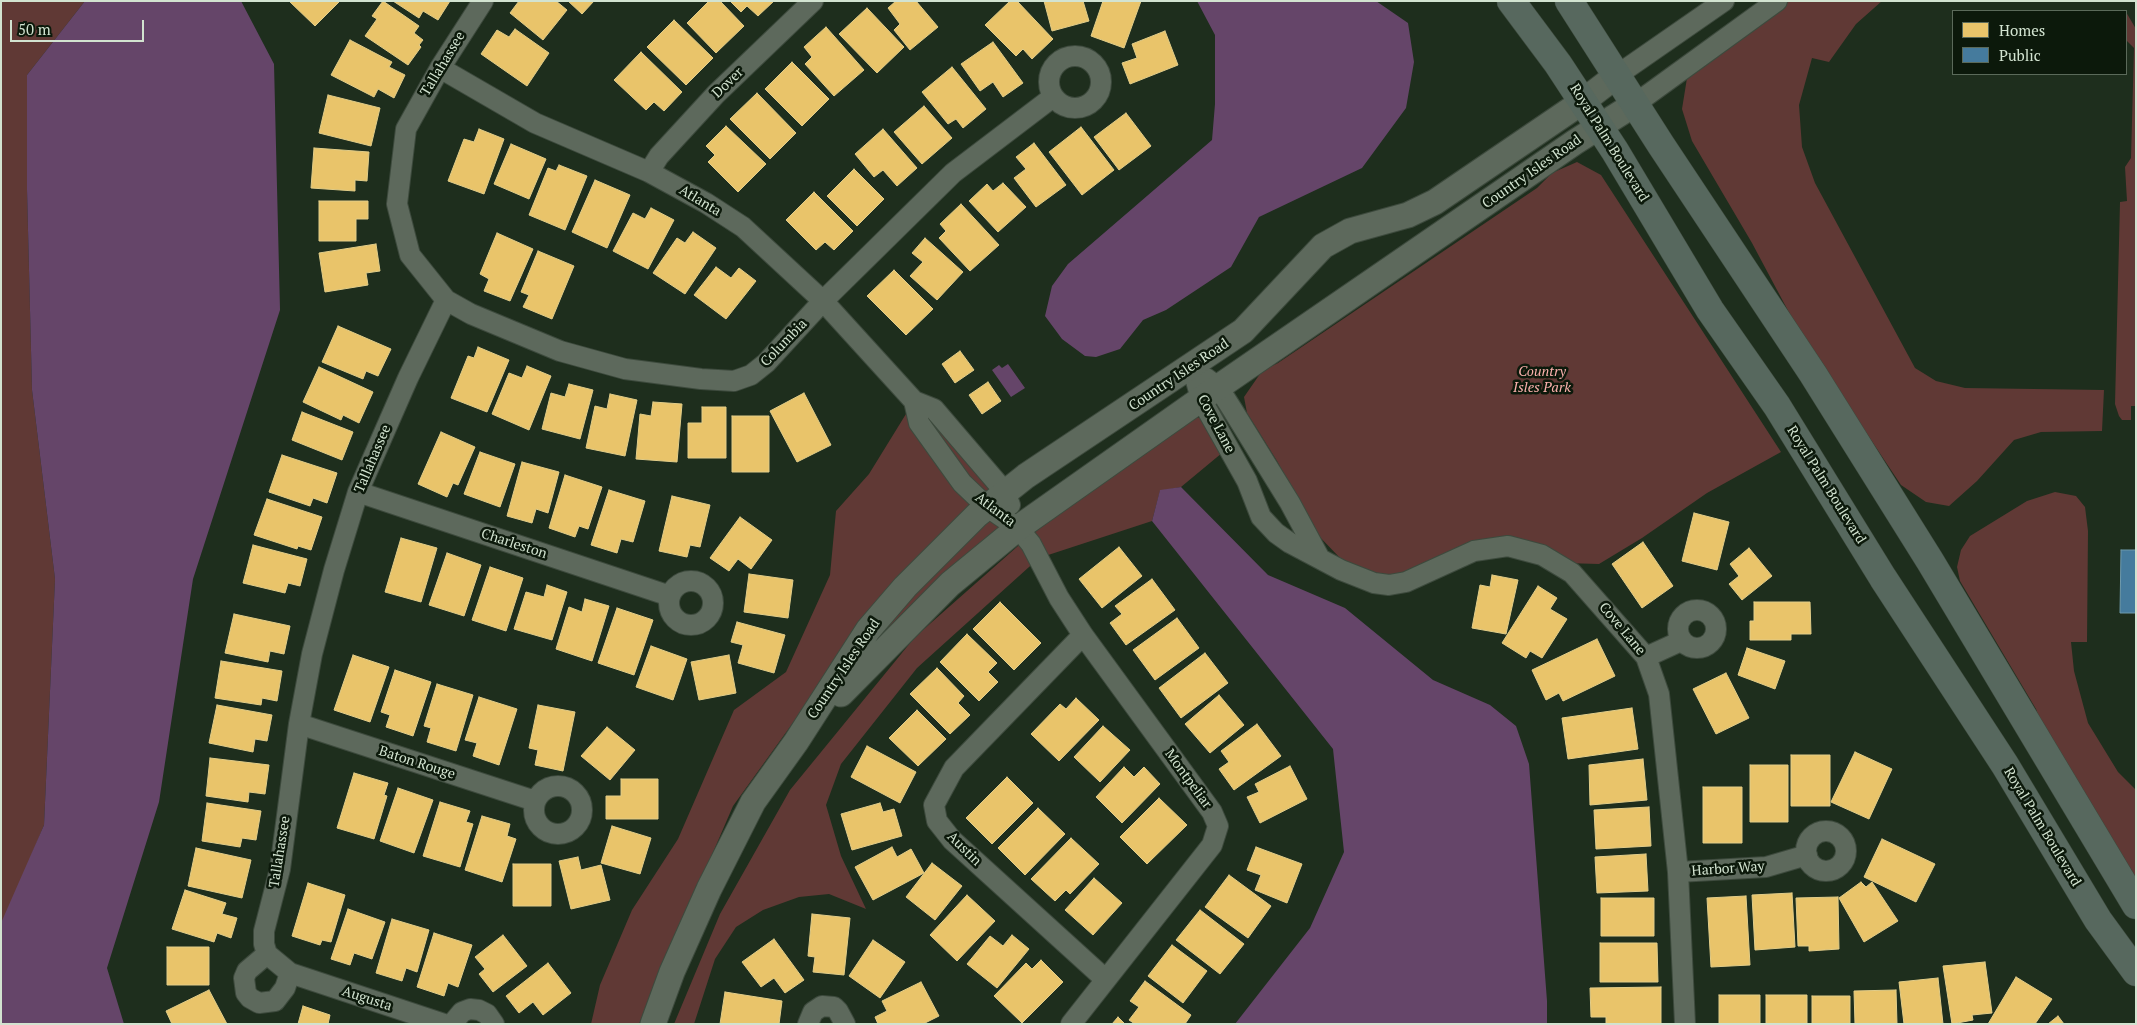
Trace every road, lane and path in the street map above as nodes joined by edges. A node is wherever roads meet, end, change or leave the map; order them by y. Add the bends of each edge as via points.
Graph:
1 (483, 1) edge
2 (813, 1) edge
3 (1511, 1) edge
4 (1569, 1) edge
5 (1724, 1) edge
6 (1777, 1) edge
7 (440, 68) junction
8 (1616, 76) junction
9 (1054, 96) dead end
10 (1582, 102) junction
11 (1635, 104) junction
12 (1598, 126) junction
13 (649, 172) junction
14 (446, 300) junction
15 (823, 301) junction
16 (1192, 366) junction
17 (1210, 393) junction
18 (914, 400) junction
19 (358, 492) junction
20 (996, 499) junction
21 (1018, 528) junction
22 (1319, 557) junction
23 (670, 596) dead end
24 (1083, 635) junction
25 (1681, 641) dead end
26 (1646, 657) junction
27 (299, 724) junction
28 (796, 742) junction
29 (535, 801) dead end
30 (1806, 855) dead end
31 (1678, 872) junction
32 (2136, 906) edge
33 (267, 954) junction
34 (2136, 972) edge
35 (290, 973) junction
36 (1105, 979) junction
37 (444, 1024) edge
38 (452, 1024) edge
39 (494, 1024) edge
40 (653, 1024) edge
41 (808, 1024) edge
42 (844, 1024) edge
43 (1072, 1024) edge
44 (1686, 1024) edge

1 - 7 street, Tallahassee
2 - 13 street, Dover via 716,94 659,156
3 - 10 main road, Royal Palm Boulevard
4 - 8 main road
5 - 8 street
6 - 11 street
7 - 13 street, Atlanta via 535,123
7 - 14 street, Tallahassee via 406,129 397,204 410,255
8 - 10 street, Country Isles Road
8 - 11 main road
9 - 15 street, Columbia via 953,172
10 - 12 main road, Royal Palm Boulevard
10 - 16 street, Country Isles Road via 1435,202 1408,215 1350,231 1323,246 1243,331
11 - 12 street, Country Isles Road
11 - 32 main road via 1828,398
12 - 17 street, Country Isles Road
12 - 34 main road, Royal Palm Boulevard via 1710,310 1777,406 2005,765 2098,920
13 - 15 street, Atlanta via 743,227
14 - 15 street, Columbia via 471,314 560,351 625,369 701,380 734,381 751,375 766,363
14 - 19 street, Tallahassee
15 - 18 street, Atlanta
16 - 17 street, Cove Lane
16 - 20 street, Country Isles Road
17 - 21 street, Country Isles Road
17 - 22 street, Cove Lane via 1290,503
17 - 22 street, Cove Lane via 1261,517 1276,533
18 - 20 street, Atlanta via 934,409
18 - 20 street, Atlanta via 919,423 962,483
19 - 23 street, Charleston
19 - 27 street, Tallahassee via 312,654
20 - 21 street, Atlanta
20 - 28 street, Country Isles Road via 905,587 868,630
21 - 24 street, Montpeliar via 1032,544 1059,598
21 - 28 street, Country Isles Road via 950,584 888,644
22 - 26 street, Cove Lane via 1349,574 1389,585 1406,582 1474,551 1508,546 1542,555 1572,573
24 - 36 street, Montpeliar via 1212,812 1218,826 1212,845
24 - 36 street, Austin via 954,768 934,805 937,821 952,840
25 - 26 street
26 - 31 street, Cove Lane via 1659,694
27 - 29 street, Baton Rouge
27 - 33 street, Tallahassee via 280,869 264,931
28 - 40 street, Country Isles Road via 754,802 714,880 672,972
30 - 31 street, Harbor Way via 1766,867
31 - 44 street, Cove Lane
33 - 35 street
33 - 35 street via 247,971 244,978 250,998 259,1003 276,1002
35 - 37 street, Augusta
36 - 43 street, Montpeliar
38 - 39 street via 462,1012 479,1010 487,1014
41 - 42 street via 813,1012 828,1006 838,1011

